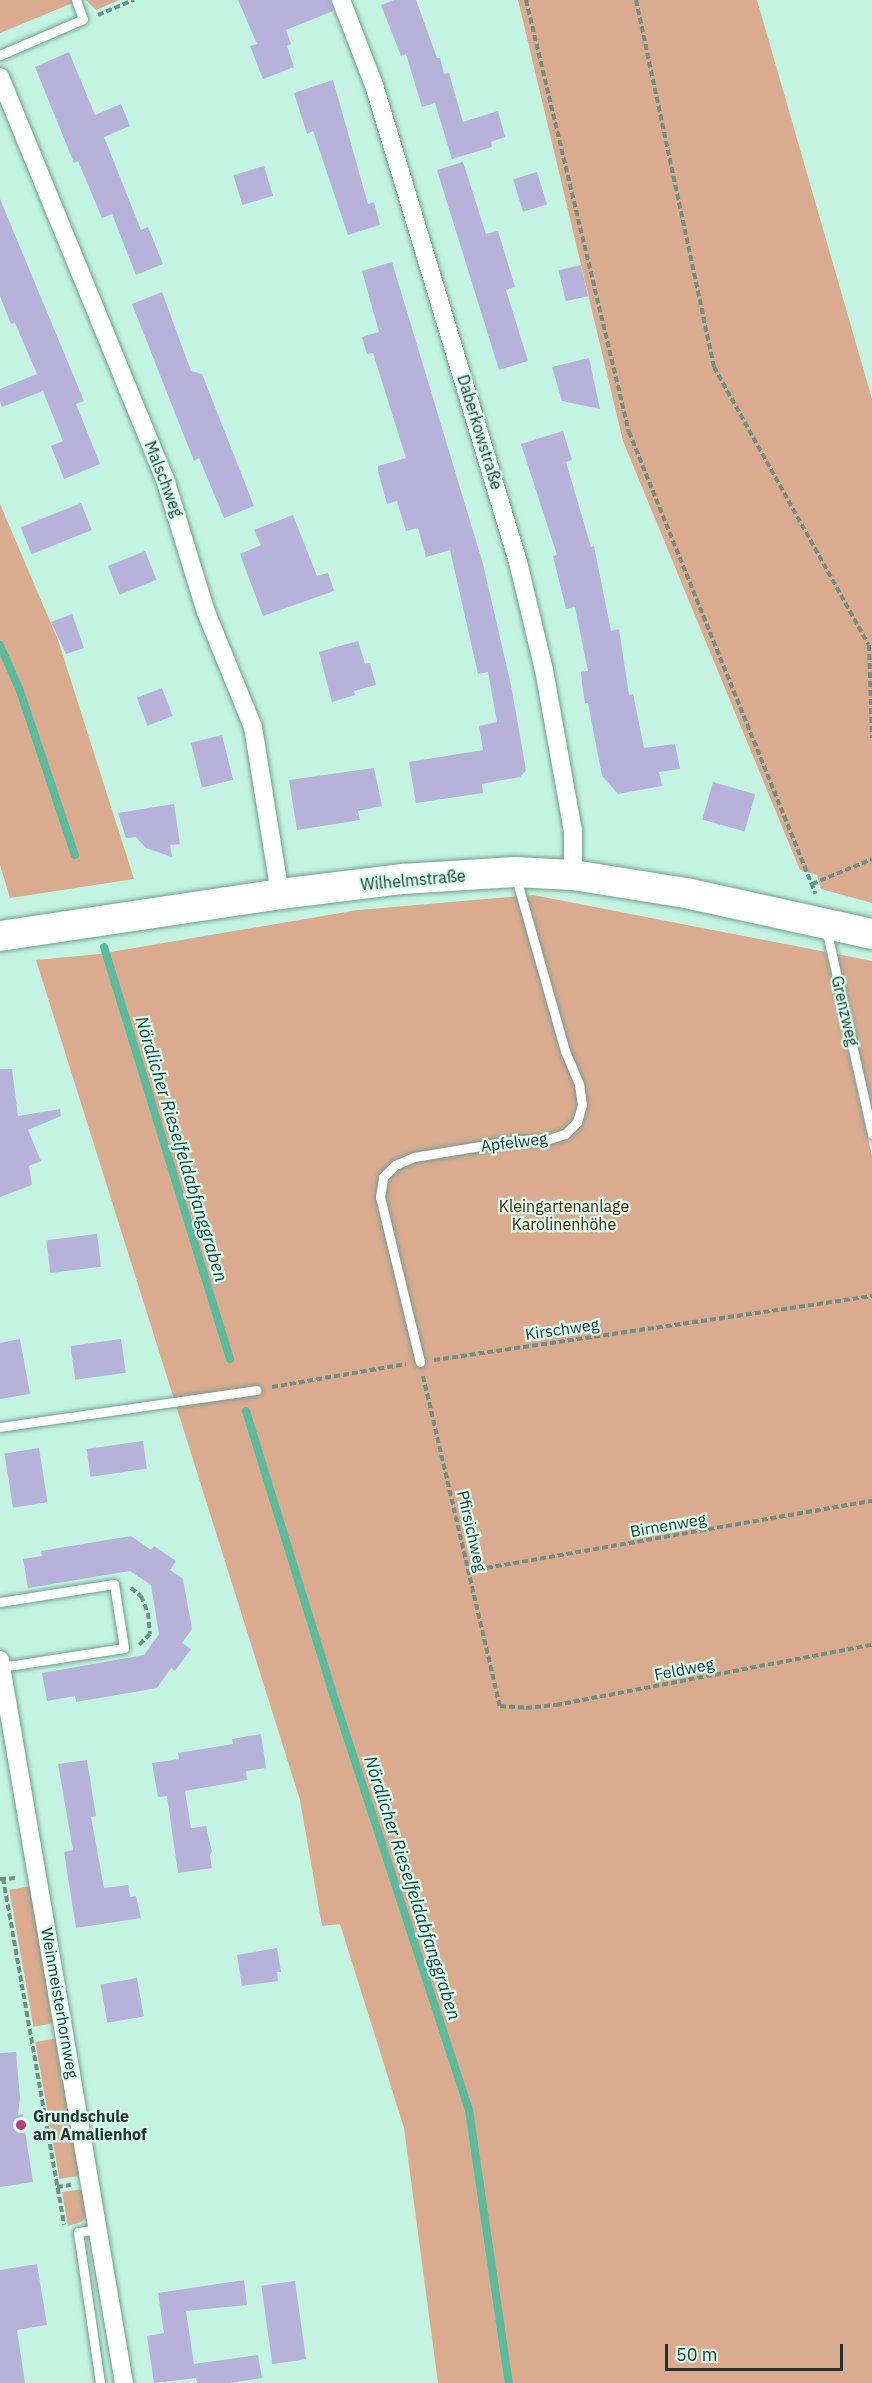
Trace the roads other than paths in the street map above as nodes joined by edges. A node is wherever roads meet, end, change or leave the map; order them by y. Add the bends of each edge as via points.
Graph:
1 (76, 0) edge
2 (341, 0) edge
3 (0, 55) edge
4 (0, 77) edge
5 (515, 872) junction
6 (573, 875) junction
7 (280, 894) junction
8 (821, 910) junction
9 (872, 934) edge
10 (0, 936) edge
11 (872, 1134) edge
12 (420, 1362) road end
13 (256, 1389) road end
14 (0, 1427) edge
15 (0, 1602) edge
16 (1, 1663) edge
17 (7, 1736) edge
18 (99, 2229) junction
19 (100, 2383) edge
20 (124, 2383) edge

1 - 3 lane via 83,19
2 - 6 street, Daberkowstraße via 374,85 518,562 544,670 573,831
4 - 7 street, Malschweg via 165,479 206,612 253,727
5 - 6 main road, Wilhelmstraße
5 - 7 main road, Wilhelmstraße via 403,879
5 - 12 lane, Apfelweg via 582,1105 577,1122 565,1134 543,1141 517,1140 414,1157 395,1165 383,1177 380,1197
6 - 8 main road, Wilhelmstraße
7 - 10 main road, Wilhelmstraße
8 - 9 main road, Wilhelmstraße
8 - 11 lane, Grenzweg
13 - 14 lane
15 - 16 lane via 114,1584 124,1648
16 - 17 street, Weinmeisterhornweg
17 - 18 street, Weinmeisterhornweg
18 - 19 lane via 78,2232
18 - 20 street, Weinmeisterhornweg

